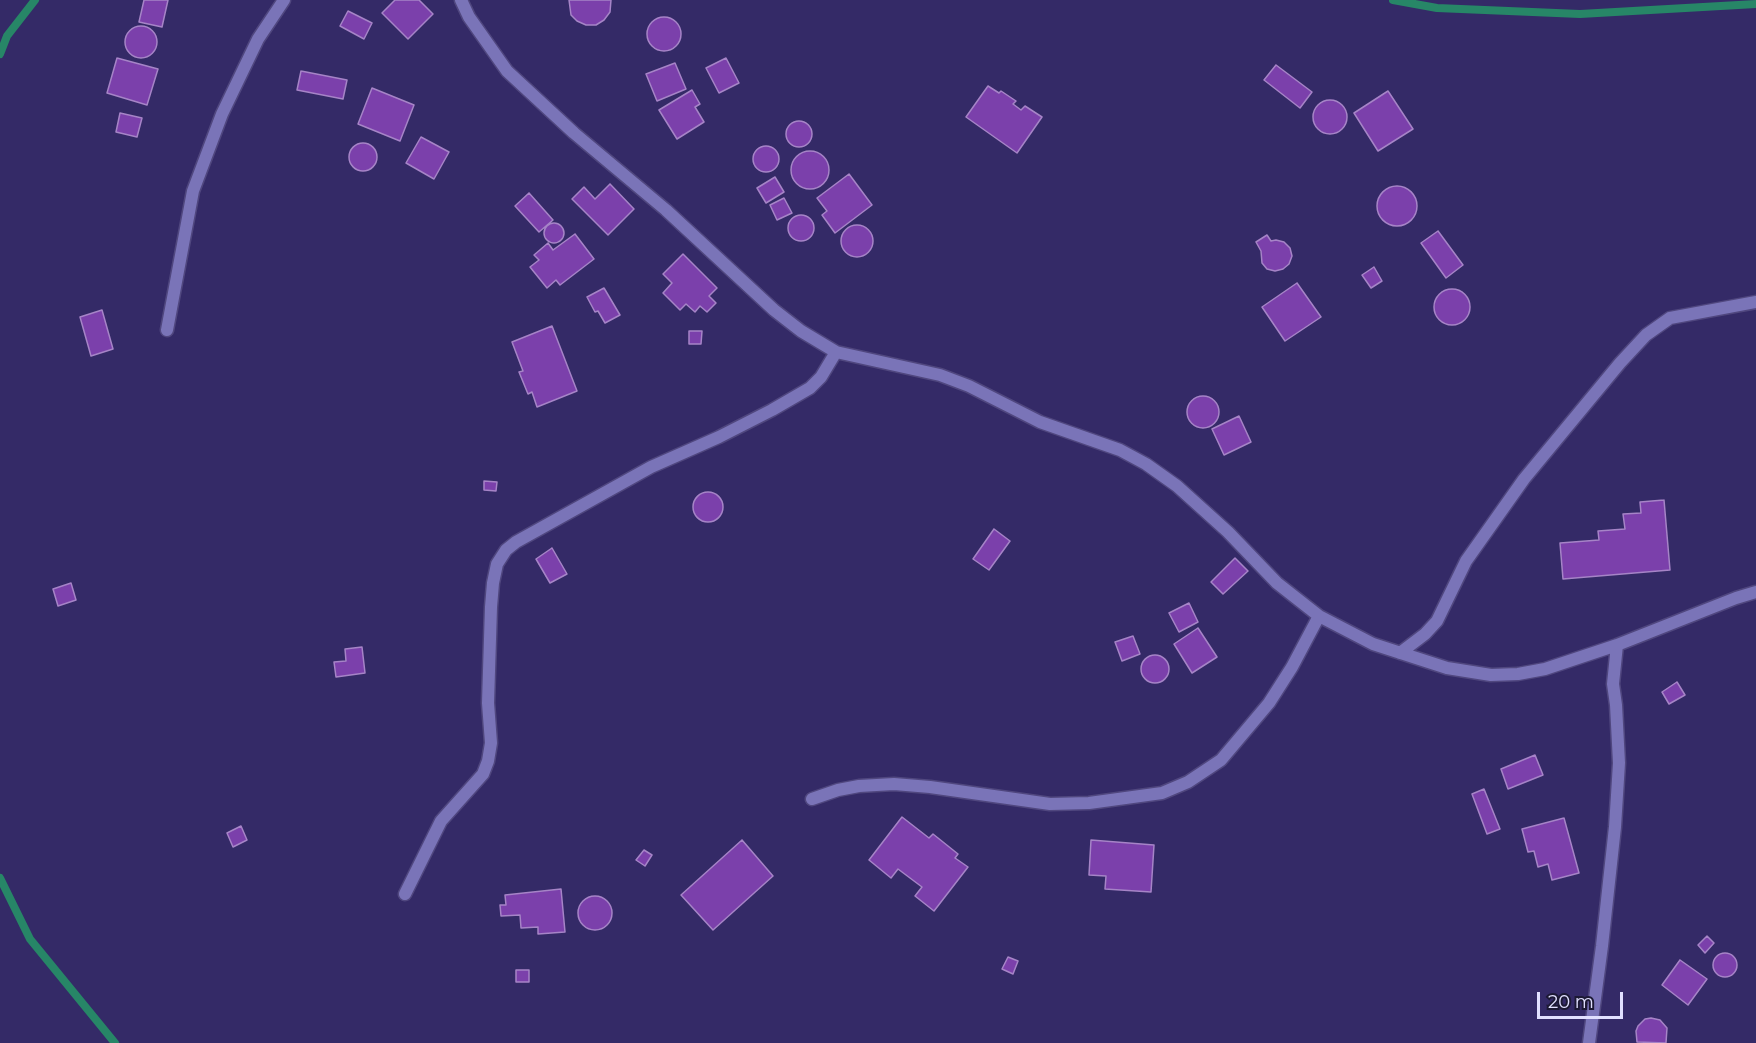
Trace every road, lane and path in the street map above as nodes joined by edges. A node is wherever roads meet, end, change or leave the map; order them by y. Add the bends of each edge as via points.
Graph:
1 (284, 0) edge
2 (461, 0) edge
3 (1756, 302) edge
4 (167, 330) dead end
5 (836, 352) junction
6 (1756, 592) edge
7 (1319, 616) junction
8 (1617, 645) junction
9 (1400, 653) junction
10 (812, 799) dead end
11 (405, 894) dead end
12 (1589, 1043) edge

1 - 4 street via 258,39 227,103 193,191
2 - 5 street via 515,79 774,310
3 - 9 street via 1670,318 1646,335 1524,479 1466,561 1437,621
5 - 7 street via 940,375 1041,422 1120,450 1146,464 1177,486 1277,583
5 - 11 street via 810,388 719,437 651,467 506,550 497,564 492,591 488,761 483,774 441,821
6 - 8 street
7 - 9 street via 1373,644
7 - 10 street via 1269,703 1221,760 1188,782 1162,793 1050,804 894,784 859,786
8 - 9 street via 1545,669 1491,675 1447,668
8 - 12 street via 1613,684 1619,763

